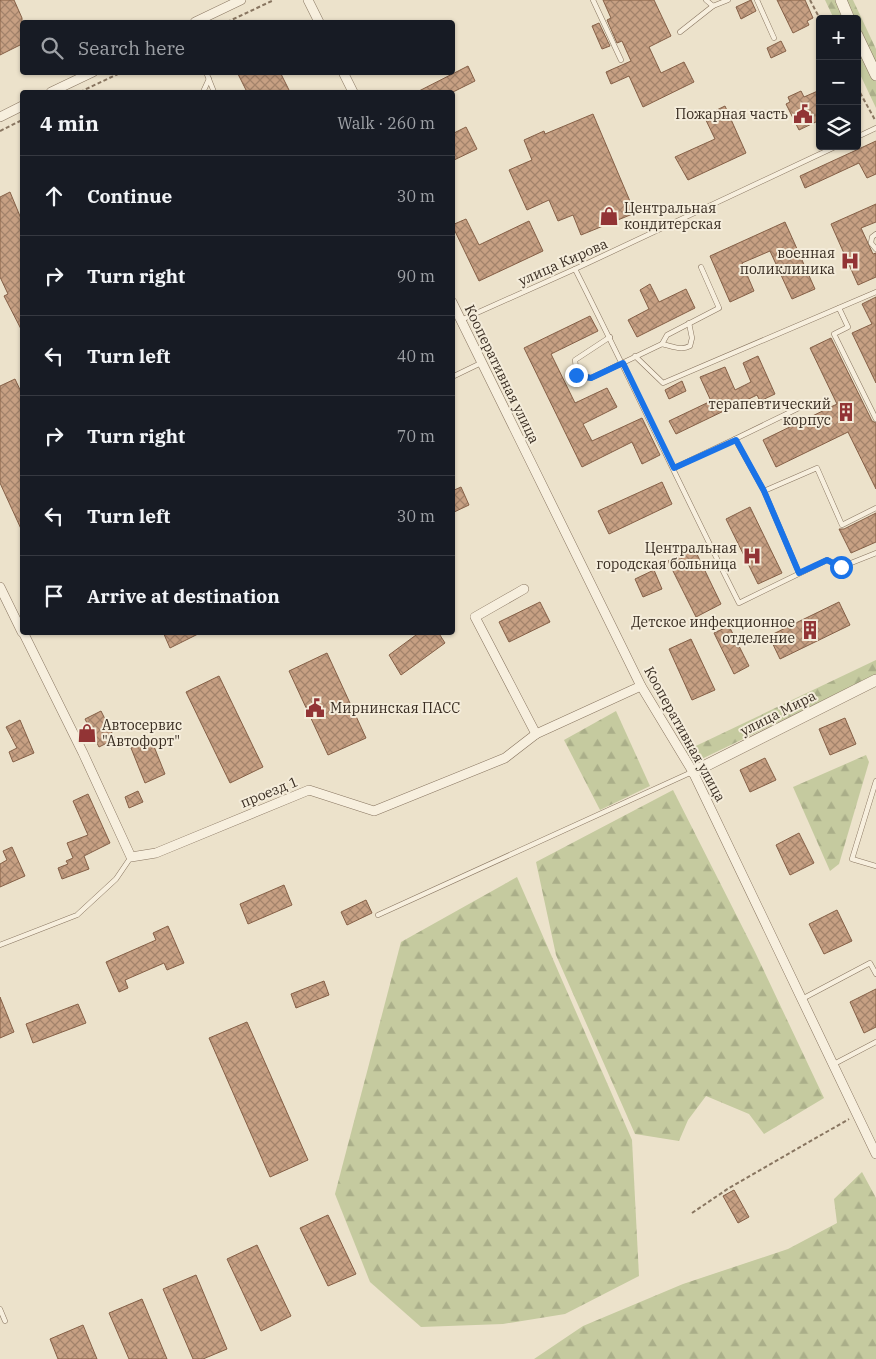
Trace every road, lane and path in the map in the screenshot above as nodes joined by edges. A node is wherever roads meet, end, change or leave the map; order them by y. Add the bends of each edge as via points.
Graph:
1 (240, 0) edge
2 (274, 0) edge
3 (308, 0) edge
4 (594, 0) edge
5 (706, 0) edge
6 (728, 0) edge
7 (757, 0) edge
8 (810, 0) edge
9 (841, 0) edge
10 (713, 6) junction
11 (818, 15) edge
12 (848, 15) edge
13 (199, 20) edge
14 (231, 20) edge
15 (318, 20) edge
16 (680, 32) dead end
17 (774, 38) dead end
18 (861, 43) edge
19 (621, 60) dead end
20 (87, 75) edge
21 (116, 75) edge
22 (207, 75) edge
23 (344, 75) edge
24 (876, 75) edge
25 (209, 79) junction
26 (55, 90) edge
27 (84, 90) edge
28 (204, 90) edge
29 (213, 90) edge
30 (351, 90) edge
31 (861, 94) edge
32 (20, 107) edge
33 (0, 117) edge
34 (20, 121) edge
35 (876, 121) edge
36 (876, 128) edge
37 (0, 131) edge
38 (861, 135) edge
39 (828, 150) edge
40 (876, 234) edge
41 (876, 249) edge
42 (700, 267) dead end
43 (575, 269) junction
44 (876, 292) edge
45 (455, 308) edge
46 (839, 308) junction
47 (461, 320) junction
48 (689, 323) junction
49 (610, 337) junction
50 (662, 344) junction
51 (635, 356) junction
52 (481, 362) junction
53 (623, 363) junction
54 (455, 375) edge
55 (807, 404) dead end
56 (876, 420) edge
57 (736, 440) junction
58 (674, 468) junction
59 (764, 491) junction
60 (876, 508) edge
61 (876, 553) edge
62 (799, 573) junction
63 (0, 587) edge
64 (524, 589) dead end
65 (20, 626) edge
66 (24, 635) edge
67 (876, 680) edge
68 (641, 686) junction
69 (536, 734) junction
70 (693, 772) junction
71 (876, 781) edge
72 (131, 857) junction
73 (876, 866) edge
74 (378, 915) dead end
75 (0, 945) edge
76 (876, 974) edge
77 (802, 998) junction
78 (876, 1042) edge
79 (834, 1064) junction
80 (857, 1114) junction
81 (876, 1153) edge
82 (692, 1212) dead end
83 (0, 1309) edge
84 (5, 1321) dead end

1 - 13 street
2 - 14 path
3 - 15 street
4 - 19 lane
5 - 10 lane
6 - 10 lane
7 - 17 lane
8 - 11 path
9 - 12 street
10 - 16 lane
18 - 24 street
20 - 26 street
21 - 27 path
22 - 25 lane
23 - 30 street
25 - 28 lane
25 - 29 lane
31 - 35 path
32 - 33 street
34 - 37 path
36 - 38 lane
39 - 43 lane, улица Кирова
40 - 41 lane via 871,243
42 - 48 lane via 719,308
43 - 47 lane, улица Кирова
43 - 49 lane
44 - 46 lane
45 - 47 street, Кооперативная улица
46 - 51 lane via 663,383
46 - 56 lane via 848,327 834,334
47 - 52 street, Кооперативная улица
48 - 50 lane via 667,334
48 - 50 lane via 690,346 679,348
49 - 53 lane
49 - 53 lane via 574,360 576,375 591,378
50 - 51 lane
51 - 53 lane
52 - 54 lane
52 - 68 street, Кооперативная улица
53 - 58 lane
55 - 57 lane
57 - 58 lane
57 - 59 lane
58 - 62 lane via 739,602
59 - 60 lane via 817,468 842,525
59 - 62 lane
61 - 62 lane via 841,567 827,560
63 - 65 street
64 - 69 street via 475,617
66 - 72 street
67 - 70 street, улица Мира
68 - 69 street, проезд 1
68 - 70 street, Кооперативная улица
69 - 72 street, проезд 1 via 505,758 374,811 310,790 156,853
70 - 74 lane
70 - 77 street, Кооперативная улица
71 - 73 lane via 852,859
72 - 75 lane via 116,879 77,915
76 - 77 lane via 870,963
77 - 79 street, Кооперативная улица
78 - 79 lane
79 - 80 street, Кооперативная улица
80 - 81 street, Кооперативная улица
80 - 82 path
83 - 84 lane

